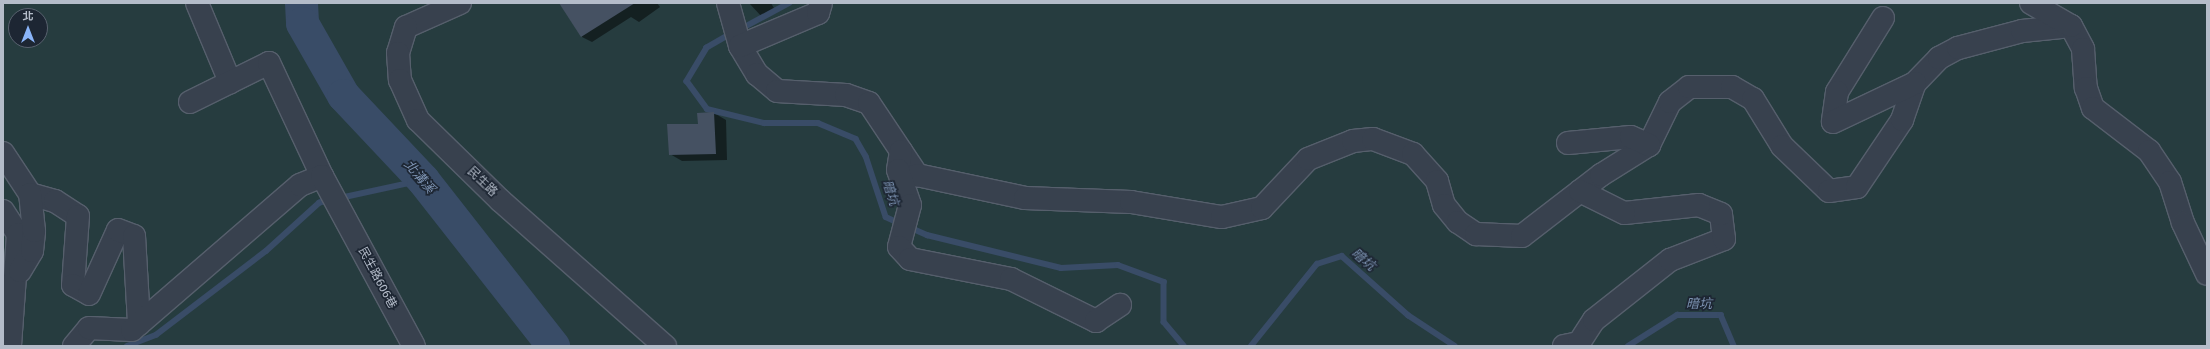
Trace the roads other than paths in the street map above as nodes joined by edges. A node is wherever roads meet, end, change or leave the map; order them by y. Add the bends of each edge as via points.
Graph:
1 (197, 3) edge
2 (460, 3) edge
3 (728, 3) edge
4 (821, 3) edge
5 (2032, 3) edge
6 (1883, 18) dead end
7 (2071, 26) junction
8 (740, 46) junction
9 (230, 82) junction
10 (1915, 82) junction
11 (190, 102) dead end
12 (1568, 143) dead end
13 (1649, 145) junction
14 (901, 151) junction
15 (3, 153) edge
16 (325, 182) junction
17 (1580, 191) junction
18 (30, 194) junction
19 (3, 212) edge
20 (2207, 274) edge
21 (14, 281) junction
22 (1120, 305) dead end
23 (139, 324) junction
24 (10, 346) edge
25 (74, 346) edge
26 (414, 346) edge
27 (664, 346) edge
28 (1564, 346) edge

1 - 9 street
2 - 27 street, 民生路 via 406,28 398,53 400,80 418,120 501,201
3 - 8 street
4 - 8 street via 818,13
5 - 7 street
6 - 10 street via 1837,92 1833,122
7 - 10 street via 2022,31 1958,48 1939,58
7 - 20 street via 2082,49 2086,88 2093,108 2149,151 2170,182 2183,223
8 - 14 street via 757,74 777,91 846,95 869,103
9 - 11 street
9 - 16 street, 民生路606巷 via 269,63
10 - 13 street via 1902,120 1857,186 1829,191 1782,146 1753,99 1732,86 1689,86 1670,102
12 - 13 street via 1631,137
13 - 17 street
14 - 17 street via 917,175 1025,198 1131,202 1222,217 1262,208 1308,159 1353,141 1373,139 1413,154 1437,181 1444,205 1458,222 1476,234 1522,236
14 - 22 street via 898,170 910,205 899,247 910,259 1011,279 1096,321
15 - 18 street
16 - 23 street via 300,185
16 - 26 street, 民生路606巷
17 - 28 street via 1624,213 1699,205 1721,214 1724,239 1670,260 1594,320 1579,343
18 - 21 street via 34,231 32,251
18 - 23 street via 55,201 78,216 72,285 89,294 118,230 134,236
19 - 21 street via 18,234
21 - 24 street
23 - 25 street via 132,330 89,328

